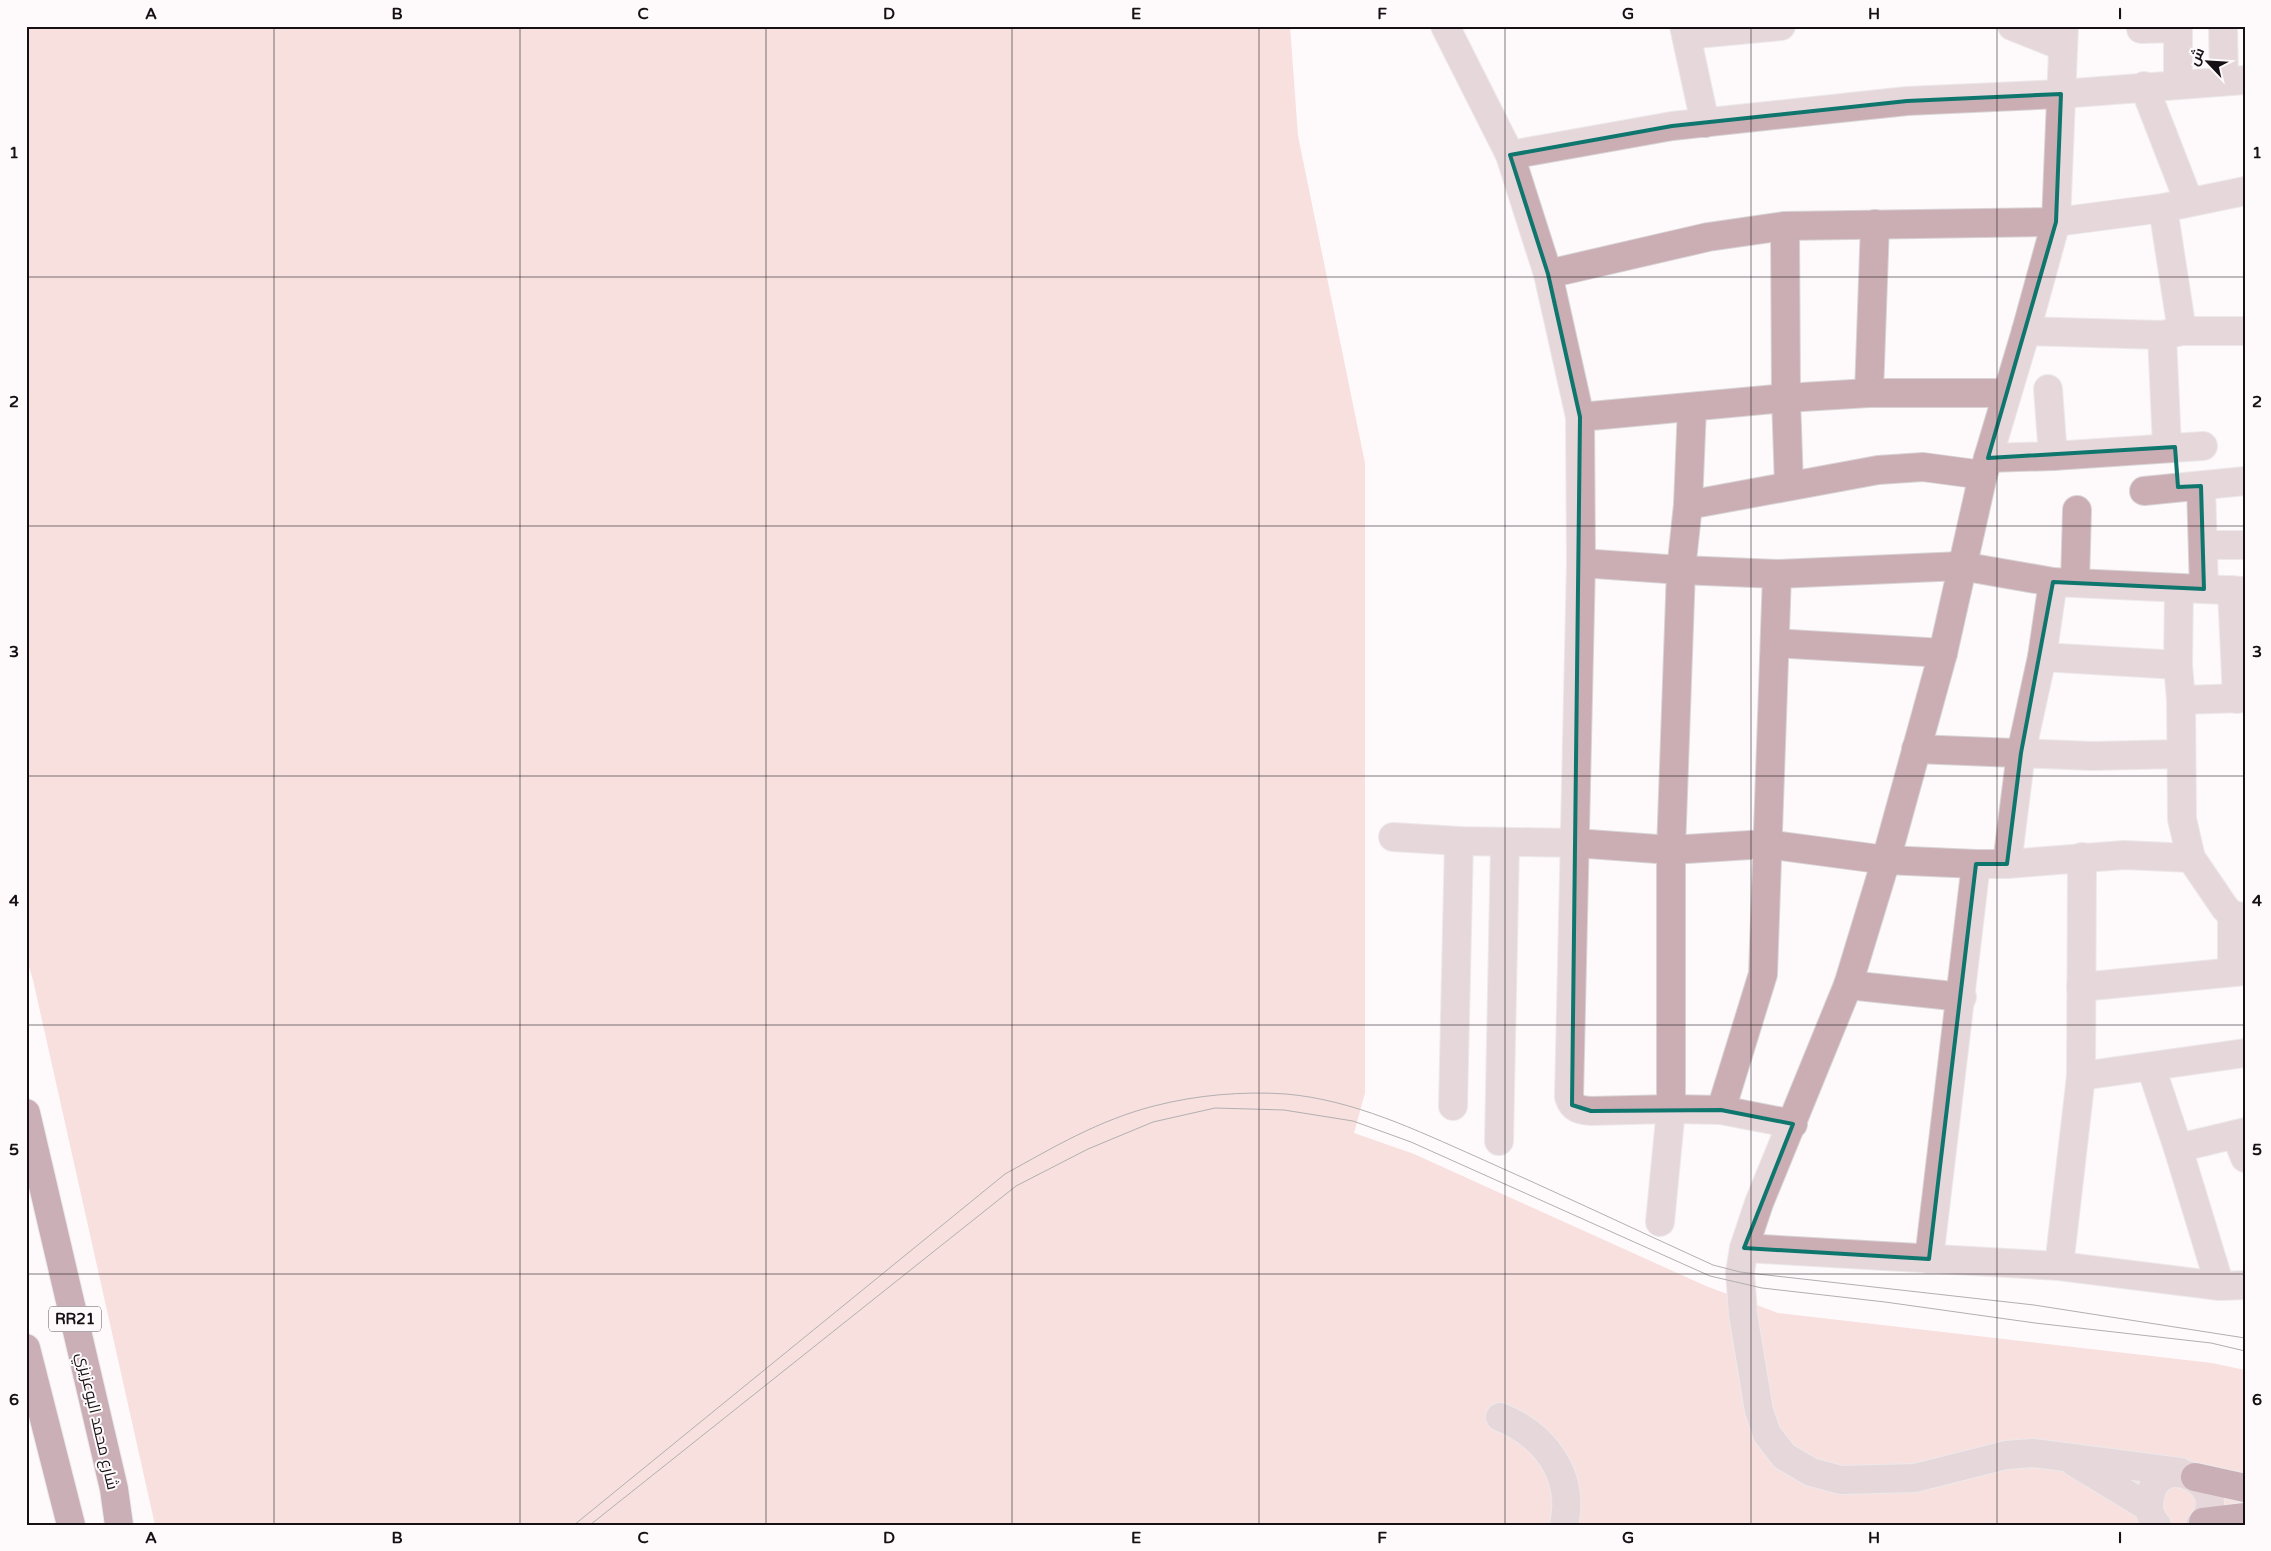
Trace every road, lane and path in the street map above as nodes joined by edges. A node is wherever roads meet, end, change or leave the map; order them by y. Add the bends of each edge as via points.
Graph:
1 (1445, 26) edge
2 (1780, 26) edge
3 (2012, 26) edge
4 (2141, 26) edge
5 (2223, 26) edge
6 (1685, 31) edge
7 (2063, 36) edge
8 (2234, 80) edge
9 (2178, 84) junction
10 (2144, 86) junction
11 (2061, 94) junction
12 (1705, 123) junction
13 (1510, 155) junction
14 (2245, 190) edge
15 (2189, 202) junction
16 (2163, 208) junction
17 (2056, 222) junction
18 (1875, 224) junction
19 (1785, 226) junction
20 (1548, 274) junction
21 (2245, 330) edge
22 (2026, 331) junction
23 (2172, 333) junction
24 (2048, 389) dead end
25 (1869, 393) junction
26 (2007, 393) junction
27 (1786, 398) junction
28 (1692, 407) junction
29 (1580, 417) junction
30 (2203, 446) dead end
31 (2171, 447) junction
32 (2053, 456) junction
33 (1985, 466) junction
34 (2245, 481) edge
35 (1789, 486) junction
36 (2189, 487) junction
37 (2144, 490) dead end
38 (1688, 504) junction
39 (2077, 510) dead end
40 (2204, 545) junction
41 (2245, 545) edge
42 (1581, 563) junction
43 (1961, 566) junction
44 (1681, 570) junction
45 (1777, 574) junction
46 (2064, 583) junction
47 (2192, 589) junction
48 (2239, 590) edge
49 (1775, 643) junction
50 (1942, 653) junction
51 (2042, 657) junction
52 (2178, 665) junction
53 (2241, 698) edge
54 (2181, 700) junction
55 (1916, 749) junction
56 (2021, 752) junction
57 (2181, 754) junction
58 (1394, 837) dead end
59 (1459, 841) junction
60 (1505, 843) junction
61 (1575, 843) junction
62 (1766, 844) junction
63 (1671, 850) junction
64 (2082, 857) junction
65 (2191, 858) junction
66 (1886, 860) junction
67 (1976, 864) junction
68 (2007, 864) junction
69 (2238, 916) edge
70 (2238, 971) edge
71 (1848, 985) junction
72 (2081, 986) junction
73 (1962, 997) junction
74 (2245, 1053) edge
75 (2152, 1068) junction
76 (2081, 1076) junction
77 (1453, 1106) dead end
78 (1670, 1109) junction
79 (1721, 1110) junction
80 (26, 1114) edge
81 (1793, 1124) junction
82 (1499, 1141) dead end
83 (2242, 1142) edge
84 (2178, 1148) junction
85 (1660, 1222) dead end
86 (1744, 1248) junction
87 (1929, 1259) junction
88 (2059, 1266) junction
89 (2232, 1285) edge
90 (26, 1348) edge
91 (1500, 1417) dead end
92 (2064, 1456) junction
93 (2188, 1475) junction
94 (2245, 1488) edge
95 (114, 1489) junction
96 (2245, 1517) edge
97 (2152, 1519) edge
98 (70, 1521) edge
99 (2201, 1524) edge
100 (119, 1525) edge
101 (130, 1525) edge
102 (1564, 1525) edge

1 - 13 street
2 - 6 street
3 - 7 street
4 - 9 street via 2178,28
5 - 8 street
6 - 12 street
7 - 11 street
8 - 9 street
9 - 10 street
10 - 11 street
10 - 15 street
11 - 12 street via 1907,101
11 - 17 street
12 - 13 street
13 - 20 street
14 - 15 street
15 - 16 street
16 - 17 street
16 - 23 street
17 - 18 street
17 - 22 street
18 - 19 street
18 - 25 street
19 - 20 street via 1708,237
19 - 27 street
20 - 29 street
21 - 23 street
22 - 23 street
22 - 26 street
23 - 31 street
24 - 32 street
25 - 26 street
25 - 27 street
26 - 33 street
27 - 28 street
27 - 35 street
28 - 29 street
28 - 38 street
29 - 42 street
30 - 31 street
31 - 32 street
31 - 36 street
32 - 33 street
33 - 35 street via 1878,470
33 - 43 street
34 - 36 street
35 - 38 street
36 - 37 street
36 - 40 street
38 - 44 street
39 - 46 street
40 - 41 street
40 - 47 street
42 - 44 street
42 - 61 street
43 - 45 street
43 - 46 street
43 - 50 street
44 - 45 street
44 - 63 street
45 - 49 street
46 - 47 street
46 - 51 street
47 - 48 street
47 - 52 street
48 - 53 street
49 - 50 street
49 - 62 street
50 - 55 street
51 - 52 street
51 - 56 street
52 - 54 street
53 - 54 street
54 - 57 street
55 - 56 street
55 - 66 street
56 - 57 street via 2092,756
56 - 68 street
57 - 65 street via 2182,819
58 - 59 street
59 - 60 street
59 - 77 street
60 - 61 street
60 - 82 street
61 - 63 street
61 - 78 street via 1569,1097 1579,1110
62 - 63 street
62 - 66 street
62 - 79 street via 1763,974
63 - 78 street
64 - 65 street via 2124,854
64 - 68 street
64 - 72 street
65 - 69 street via 2225,908
66 - 67 street
66 - 71 street
67 - 68 street
67 - 73 street
69 - 70 street
70 - 72 street
71 - 73 street
71 - 81 street
72 - 76 street
73 - 87 street
74 - 75 street
75 - 76 street
75 - 84 street
76 - 88 street
78 - 79 street
78 - 85 street
79 - 81 street
80 - 95 highway, شارع محمد البوعزيزي / RR21
81 - 86 street via 1759,1203
83 - 84 street
84 - 89 street
86 - 87 street
86 - 92 street via 1740,1272 1743,1314 1759,1411 1767,1434 1784,1456 1811,1472 1841,1480 1880,1480 1915,1478 2006,1455
87 - 88 street
88 - 89 street
90 - 98 highway
91 - 102 street via 1520,1425 1533,1435 1554,1459 1565,1486
92 - 93 street
92 - 97 street via 2118,1488
93 - 94 highway
93 - 97 street via 2165,1476 2152,1488
93 - 99 street via 2206,1490 2209,1500 2208,1512
95 - 100 highway, شارع محمد البوعزيزي / RR21
95 - 101 highway
96 - 99 highway

